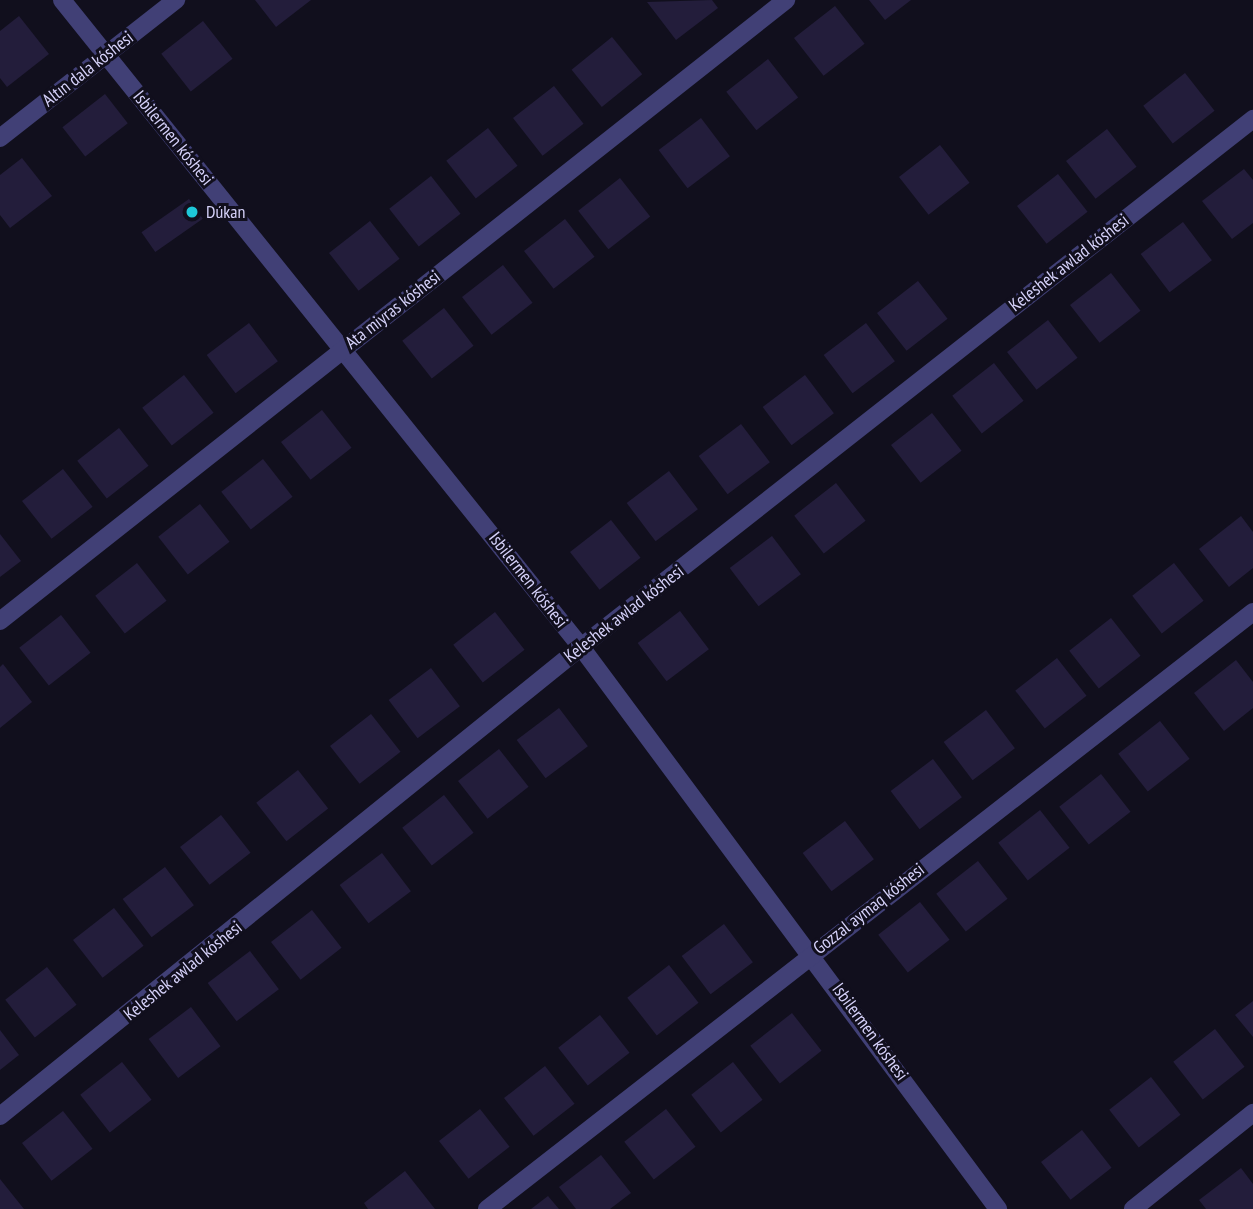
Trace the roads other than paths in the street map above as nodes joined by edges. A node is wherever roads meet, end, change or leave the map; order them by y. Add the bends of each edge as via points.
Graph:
1 (62, 0) edge
2 (176, 0) edge
3 (786, 0) edge
4 (105, 56) junction
5 (1253, 119) edge
6 (0, 138) edge
7 (345, 348) junction
8 (1253, 612) edge
9 (0, 621) edge
10 (580, 647) junction
11 (812, 952) junction
12 (1253, 1113) edge
13 (0, 1116) edge
14 (487, 1209) edge
15 (998, 1209) edge
16 (1133, 1209) edge

1 - 4 street, Isbilermen kóshesi
2 - 4 street, Altın dala kóshesi
3 - 7 street, Ata miyras kóshesi
4 - 6 street, Altın dala kóshesi
4 - 7 street, Isbilermen kóshesi
5 - 10 street, Keleshek awlad kóshesi
7 - 9 street, Ata miyras kóshesi
7 - 10 street, Isbilermen kóshesi
8 - 11 street, Gozzal aymaq kóshesi
10 - 11 street, Isbilermen kóshesi
10 - 13 street, Keleshek awlad kóshesi
11 - 14 street, Gozzal aymaq kóshesi
11 - 15 street, Isbilermen kóshesi
12 - 16 street

